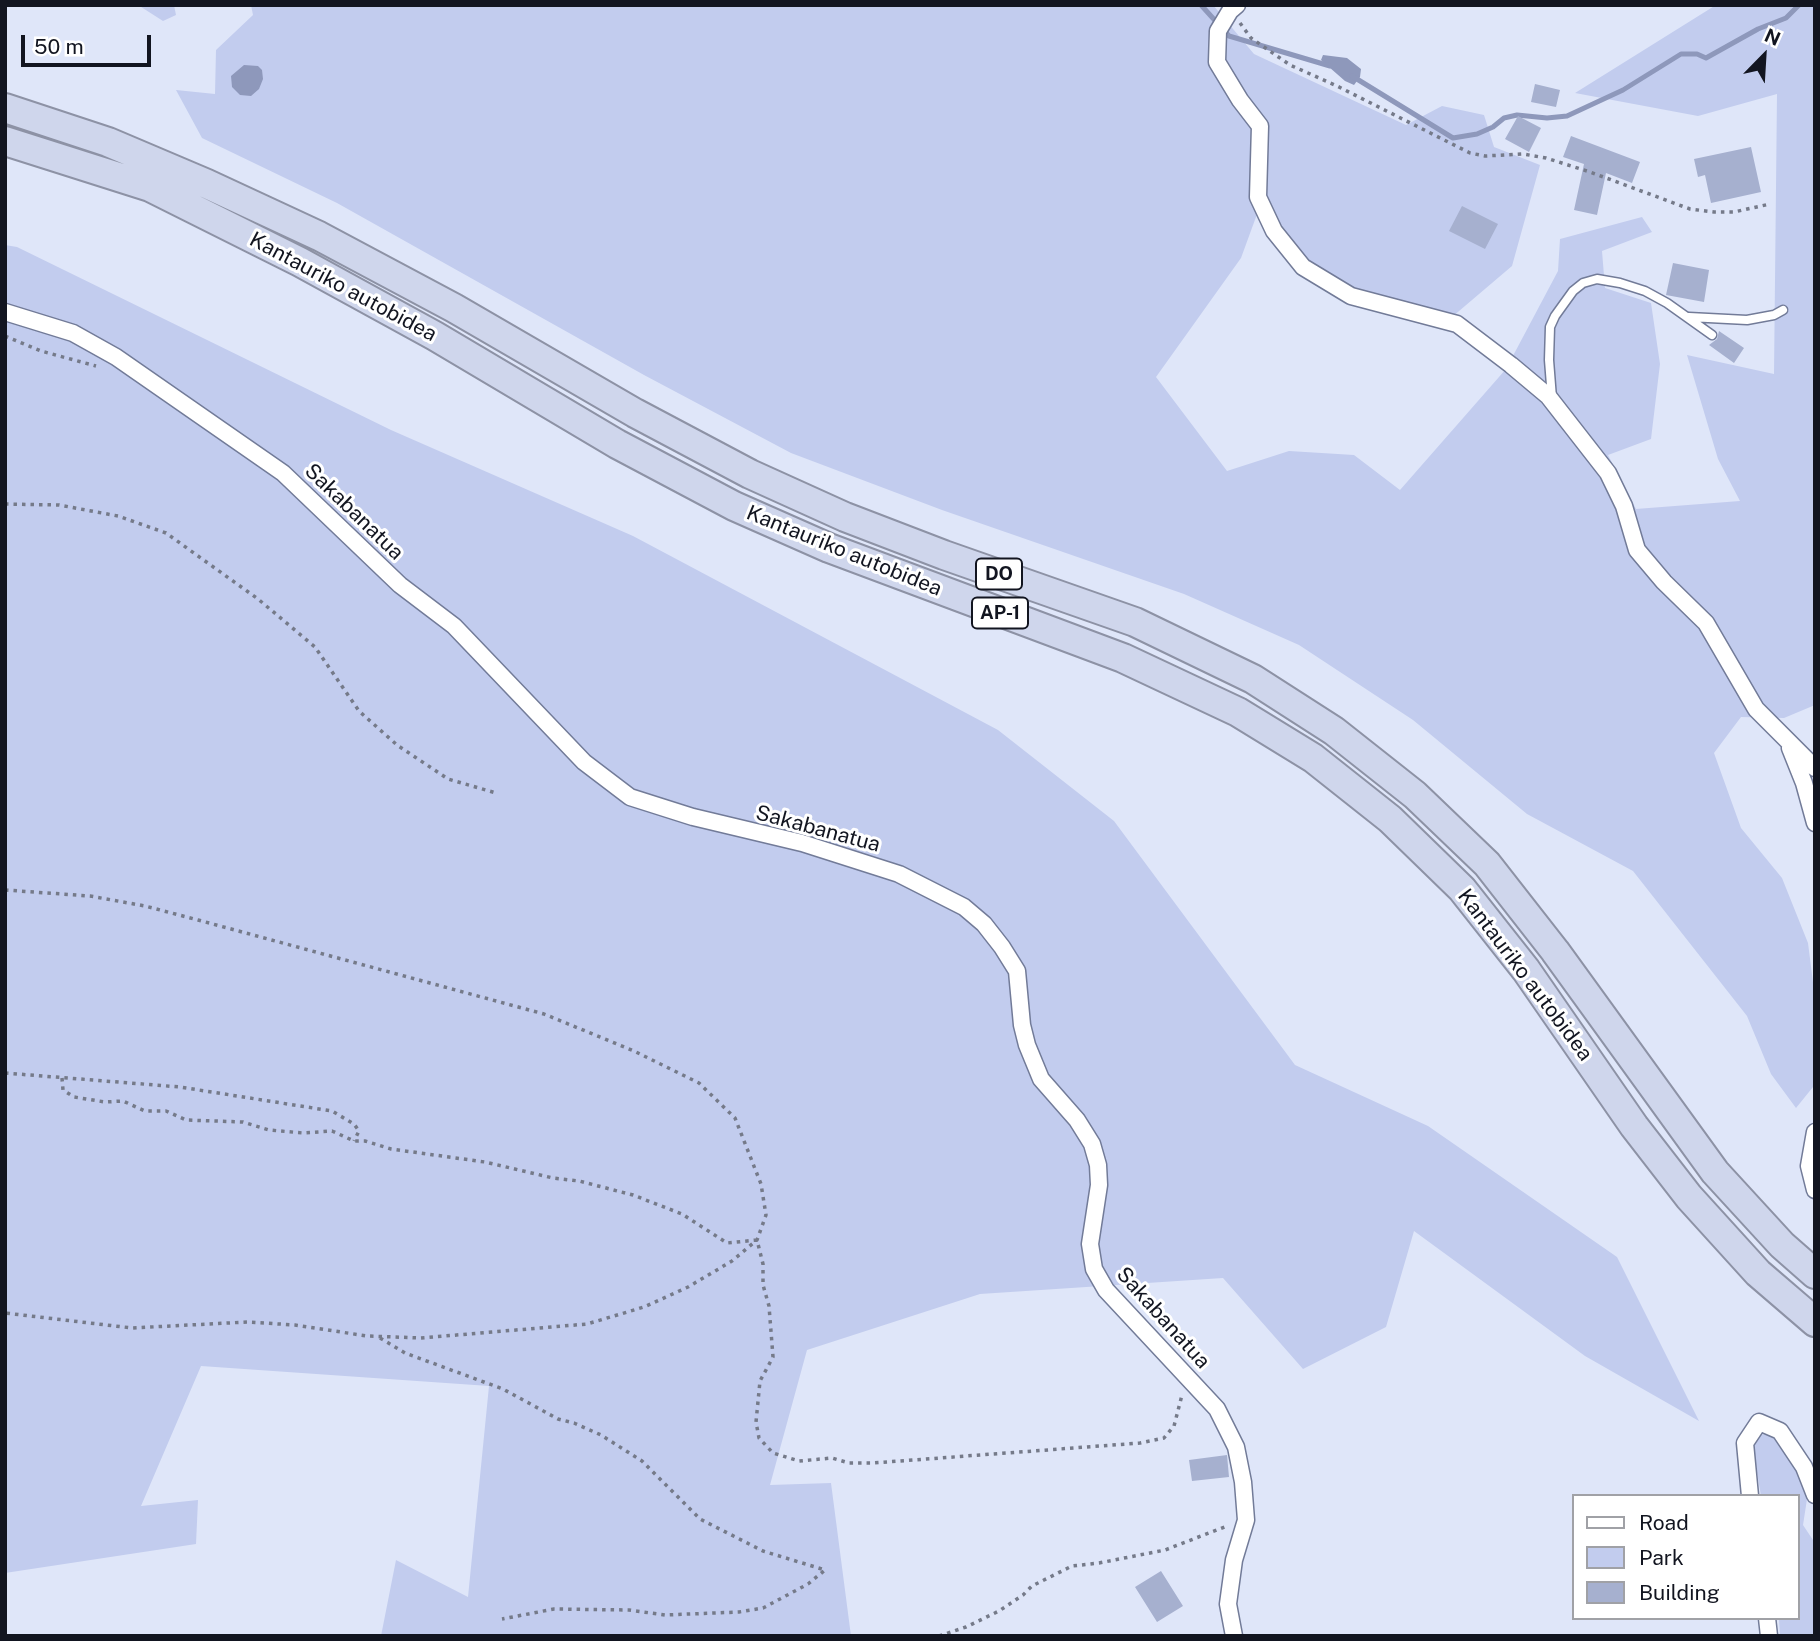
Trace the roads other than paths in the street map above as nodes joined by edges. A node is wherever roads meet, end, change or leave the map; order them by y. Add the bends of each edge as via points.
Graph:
1 (1228, 16) edge
2 (5, 107) edge
3 (5, 141) edge
4 (1783, 310) dead end
5 (5, 312) edge
6 (1689, 317) junction
7 (1712, 335) dead end
8 (1552, 401) junction
9 (1786, 739) junction
10 (1815, 768) edge
11 (1815, 823) edge
12 (1815, 1132) edge
13 (1815, 1190) edge
14 (1815, 1274) edge
15 (1815, 1322) edge
16 (1750, 1494) edge
17 (1815, 1495) edge
18 (1234, 1636) edge

1 - 8 street via 1217,62 1261,126 1258,197 1273,231 1303,267 1351,296 1457,324
2 - 14 highway, Kantauriko autobidea / DO via 108,142 319,236 750,474 894,536 1135,622 1253,679 1334,732 1415,795 1487,864 1715,1171
3 - 15 highway, Kantauriko autobidea / AP-1 via 150,187 313,269 734,506 829,548 1123,658 1238,712 1313,758 1390,819 1462,889 1689,1197 1758,1273
4 - 6 lane via 1747,320
5 - 18 street, Sakabanatua via 73,333 116,356 283,473 400,585 454,626 584,762 630,797 899,874 964,907 984,925 1017,971 1022,1025 1041,1079 1092,1144 1099,1185 1090,1244 1094,1269 1106,1290 1217,1409 1236,1447 1246,1520 1228,1604
6 - 7 lane
6 - 8 lane via 1632,287 1597,279 1583,283 1550,327
8 - 9 street via 1608,473 1637,550 1706,623 1756,709
9 - 10 street
9 - 11 street
12 - 13 street via 1809,1166
16 - 17 street via 1745,1443 1759,1422 1780,1431 1804,1467

